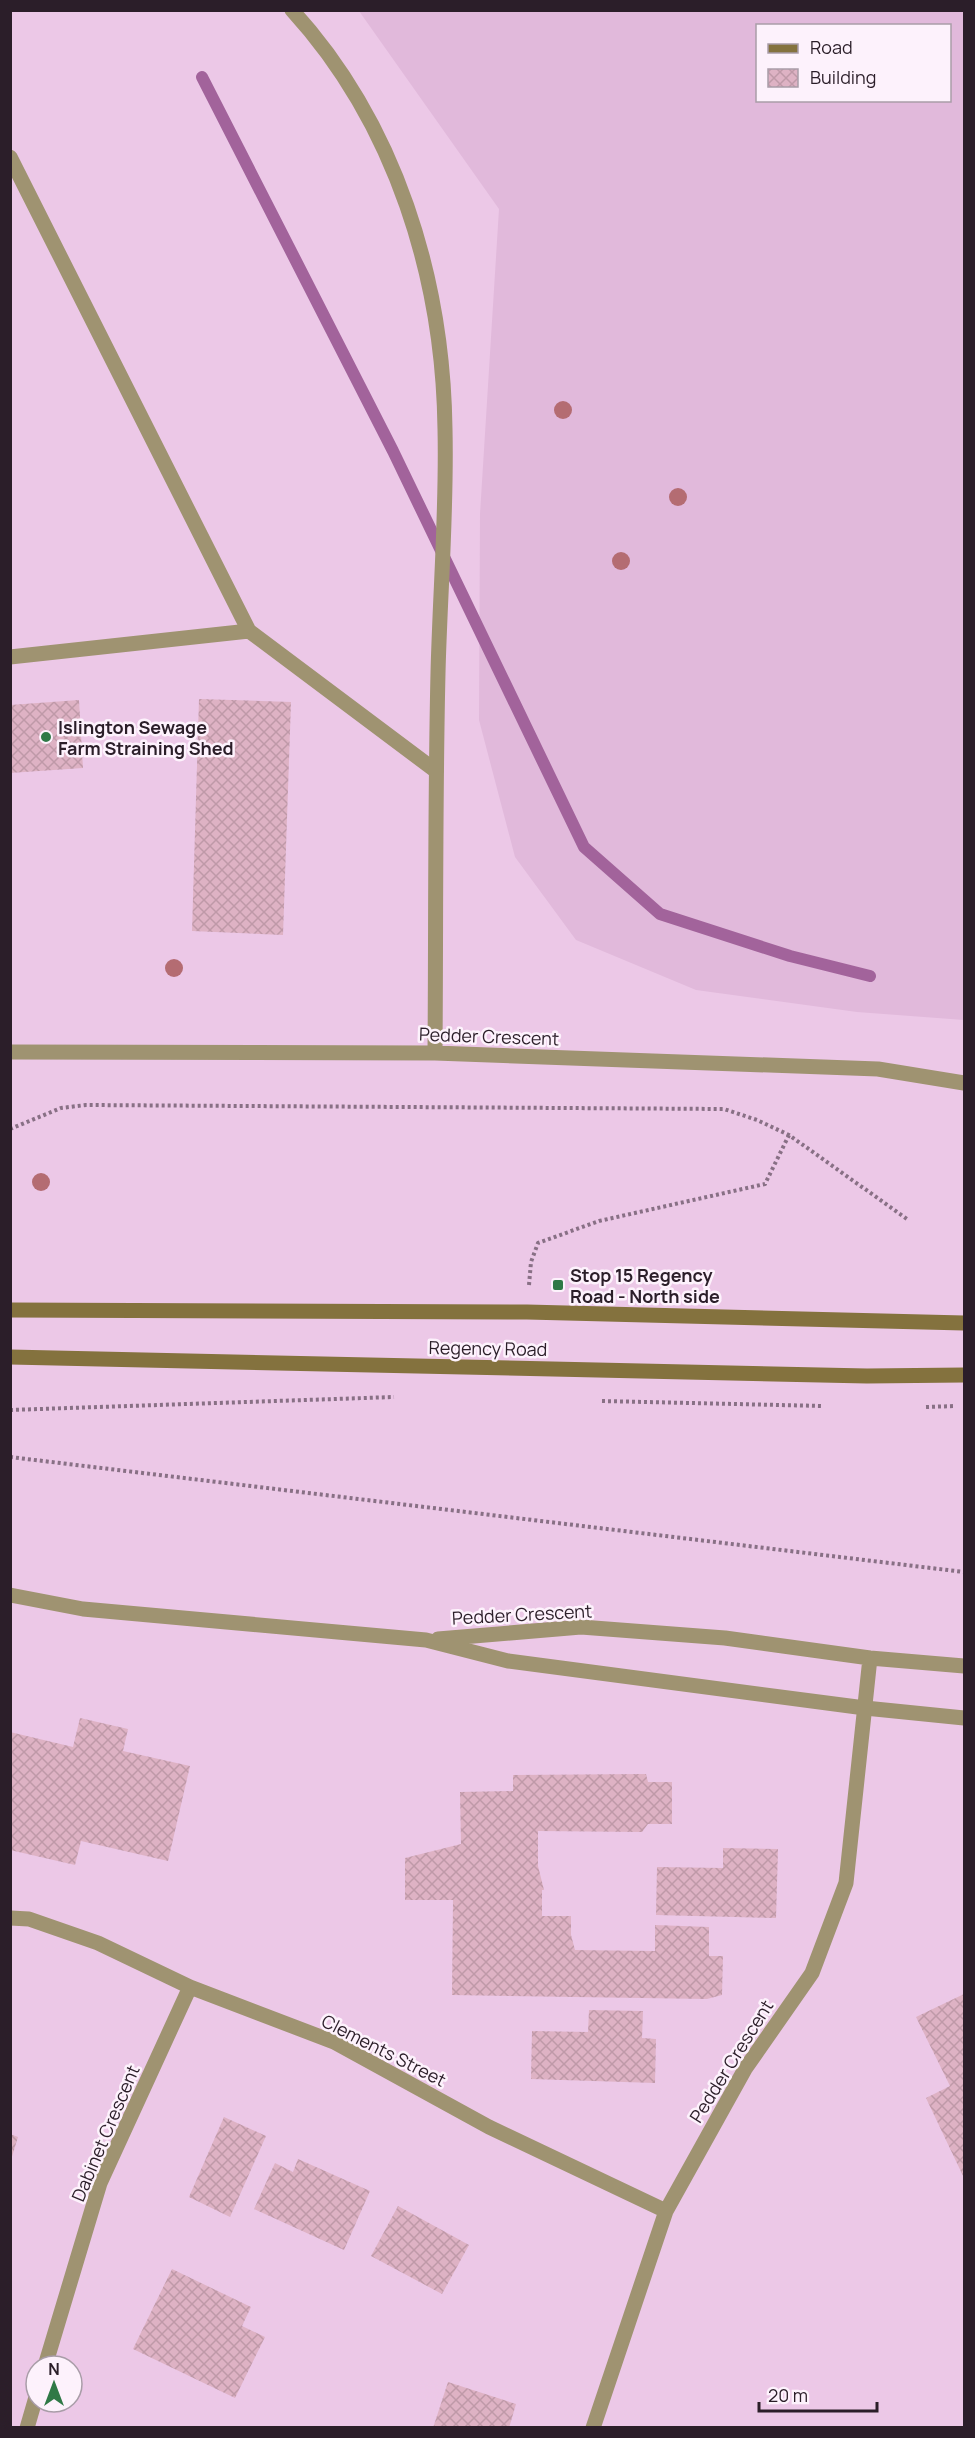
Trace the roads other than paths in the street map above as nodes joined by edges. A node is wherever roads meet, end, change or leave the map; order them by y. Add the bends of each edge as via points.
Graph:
1 (292, 10) edge
2 (10, 157) edge
3 (249, 631) junction
4 (10, 657) edge
5 (436, 771) junction
6 (10, 1052) edge
7 (435, 1053) junction
8 (964, 1083) edge
9 (14, 1309) edge
10 (964, 1323) edge
11 (18, 1357) edge
12 (10, 1364) edge
13 (964, 1374) edge
14 (10, 1595) edge
15 (426, 1640) junction
16 (870, 1658) junction
17 (964, 1666) edge
18 (865, 1708) junction
19 (964, 1718) edge
20 (10, 1918) edge
21 (190, 1988) junction
22 (666, 2211) junction
23 (49, 2354) edge
24 (593, 2427) edge

1 - 5 street via 363,108 407,201 423,257 439,347 445,427
2 - 3 street
3 - 4 street
3 - 5 street
5 - 7 street
6 - 7 street, Pedder Crescent
7 - 8 street, Pedder Crescent via 878,1069
9 - 10 main road, Regency Road via 527,1312
11 - 12 main road
11 - 13 main road, Regency Road via 867,1376
14 - 15 street, Pedder Crescent via 82,1609
15 - 16 street, Pedder Crescent via 581,1627 725,1638
15 - 18 street, Pedder Crescent via 508,1661
16 - 17 street, Pedder Crescent
16 - 18 street, Pedder Crescent
18 - 19 street, Pedder Crescent
18 - 22 street, Pedder Crescent via 846,1883 812,1973 745,2069
20 - 21 street, Clements Street via 29,1919 98,1943
21 - 22 street, Clements Street via 334,2042 489,2127
21 - 23 street, Dabinet Crescent via 100,2183
22 - 24 street, Pedder Crescent

